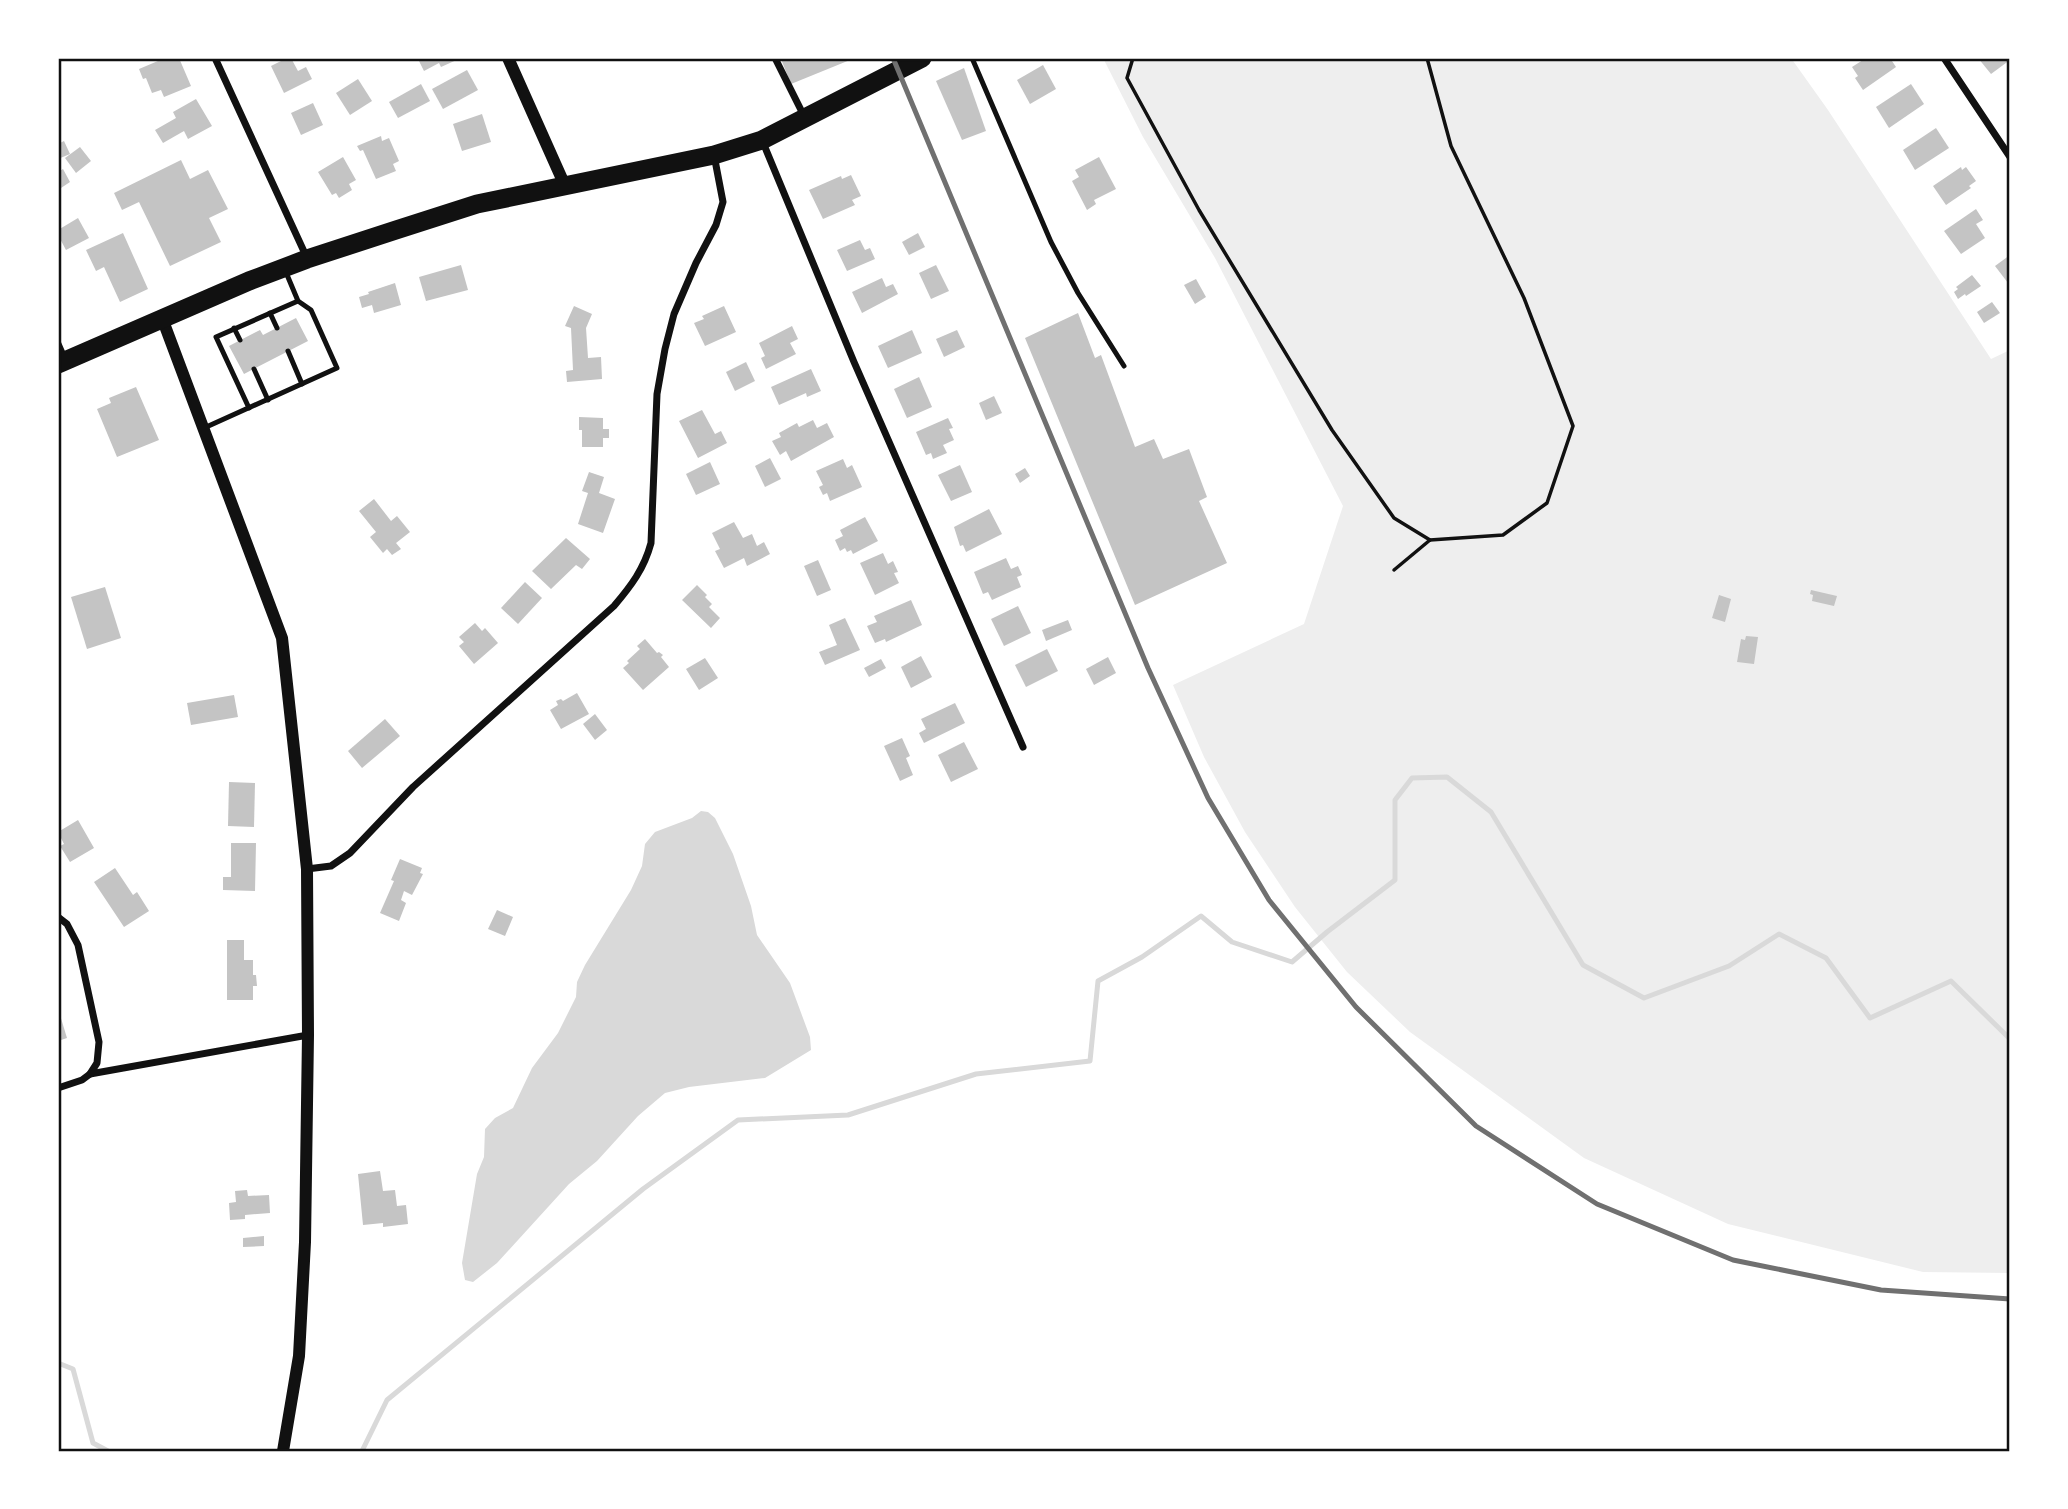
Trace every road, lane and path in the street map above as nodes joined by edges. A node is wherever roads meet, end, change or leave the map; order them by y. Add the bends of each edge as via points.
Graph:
1 (215, 58) edge
2 (508, 58) edge
3 (775, 58) edge
4 (922, 58) edge
5 (972, 58) edge
6 (1133, 58) edge
7 (1427, 58) edge
8 (1944, 58) edge
9 (806, 118) junction
10 (762, 140) junction
11 (714, 155) junction
12 (2010, 157) edge
13 (566, 188) junction
14 (307, 258) junction
15 (283, 268) junction
16 (298, 301) junction
17 (270, 313) junction
18 (162, 318) junction
19 (234, 328) junction
20 (277, 328) dead end
21 (240, 340) dead end
22 (288, 351) dead end
23 (60, 356) edge
24 (1124, 366) dead end
25 (254, 369) dead end
26 (302, 384) junction
27 (268, 400) junction
28 (249, 408) junction
29 (204, 428) junction
30 (1430, 540) junction
31 (1394, 570) dead end
32 (1023, 747) dead end
33 (307, 869) junction
34 (58, 917) edge
35 (308, 1035) junction
36 (90, 1074) junction
37 (58, 1088) edge
38 (283, 1451) edge

1 - 14 street
2 - 13 street
3 - 9 street
4 - 9 highway
5 - 24 lane via 1051,242
6 - 30 path via 1127,78 1199,210 1332,430 1394,518
7 - 30 path via 1451,146 1524,298 1573,426 1547,503 1503,535
8 - 12 street
9 - 10 highway
10 - 11 highway
10 - 32 street
11 - 13 highway
11 - 33 street via 723,202 674,314 665,349 657,394 651,543 645,563 614,606 413,787 350,853 331,866
13 - 14 highway via 477,204
14 - 15 highway
15 - 16 lane
15 - 18 highway
16 - 17 lane
16 - 26 lane via 311,310 337,369
17 - 19 lane
17 - 20 lane
18 - 23 highway
18 - 29 street
19 - 21 lane
19 - 28 lane via 216,337
22 - 26 lane
25 - 27 lane
26 - 27 lane
27 - 28 lane
28 - 29 lane
29 - 33 street via 282,638
30 - 31 path
33 - 35 street
34 - 36 street via 67,923 78,945 99,1042 97,1063
35 - 36 street
35 - 38 street via 299,1356
36 - 37 street

